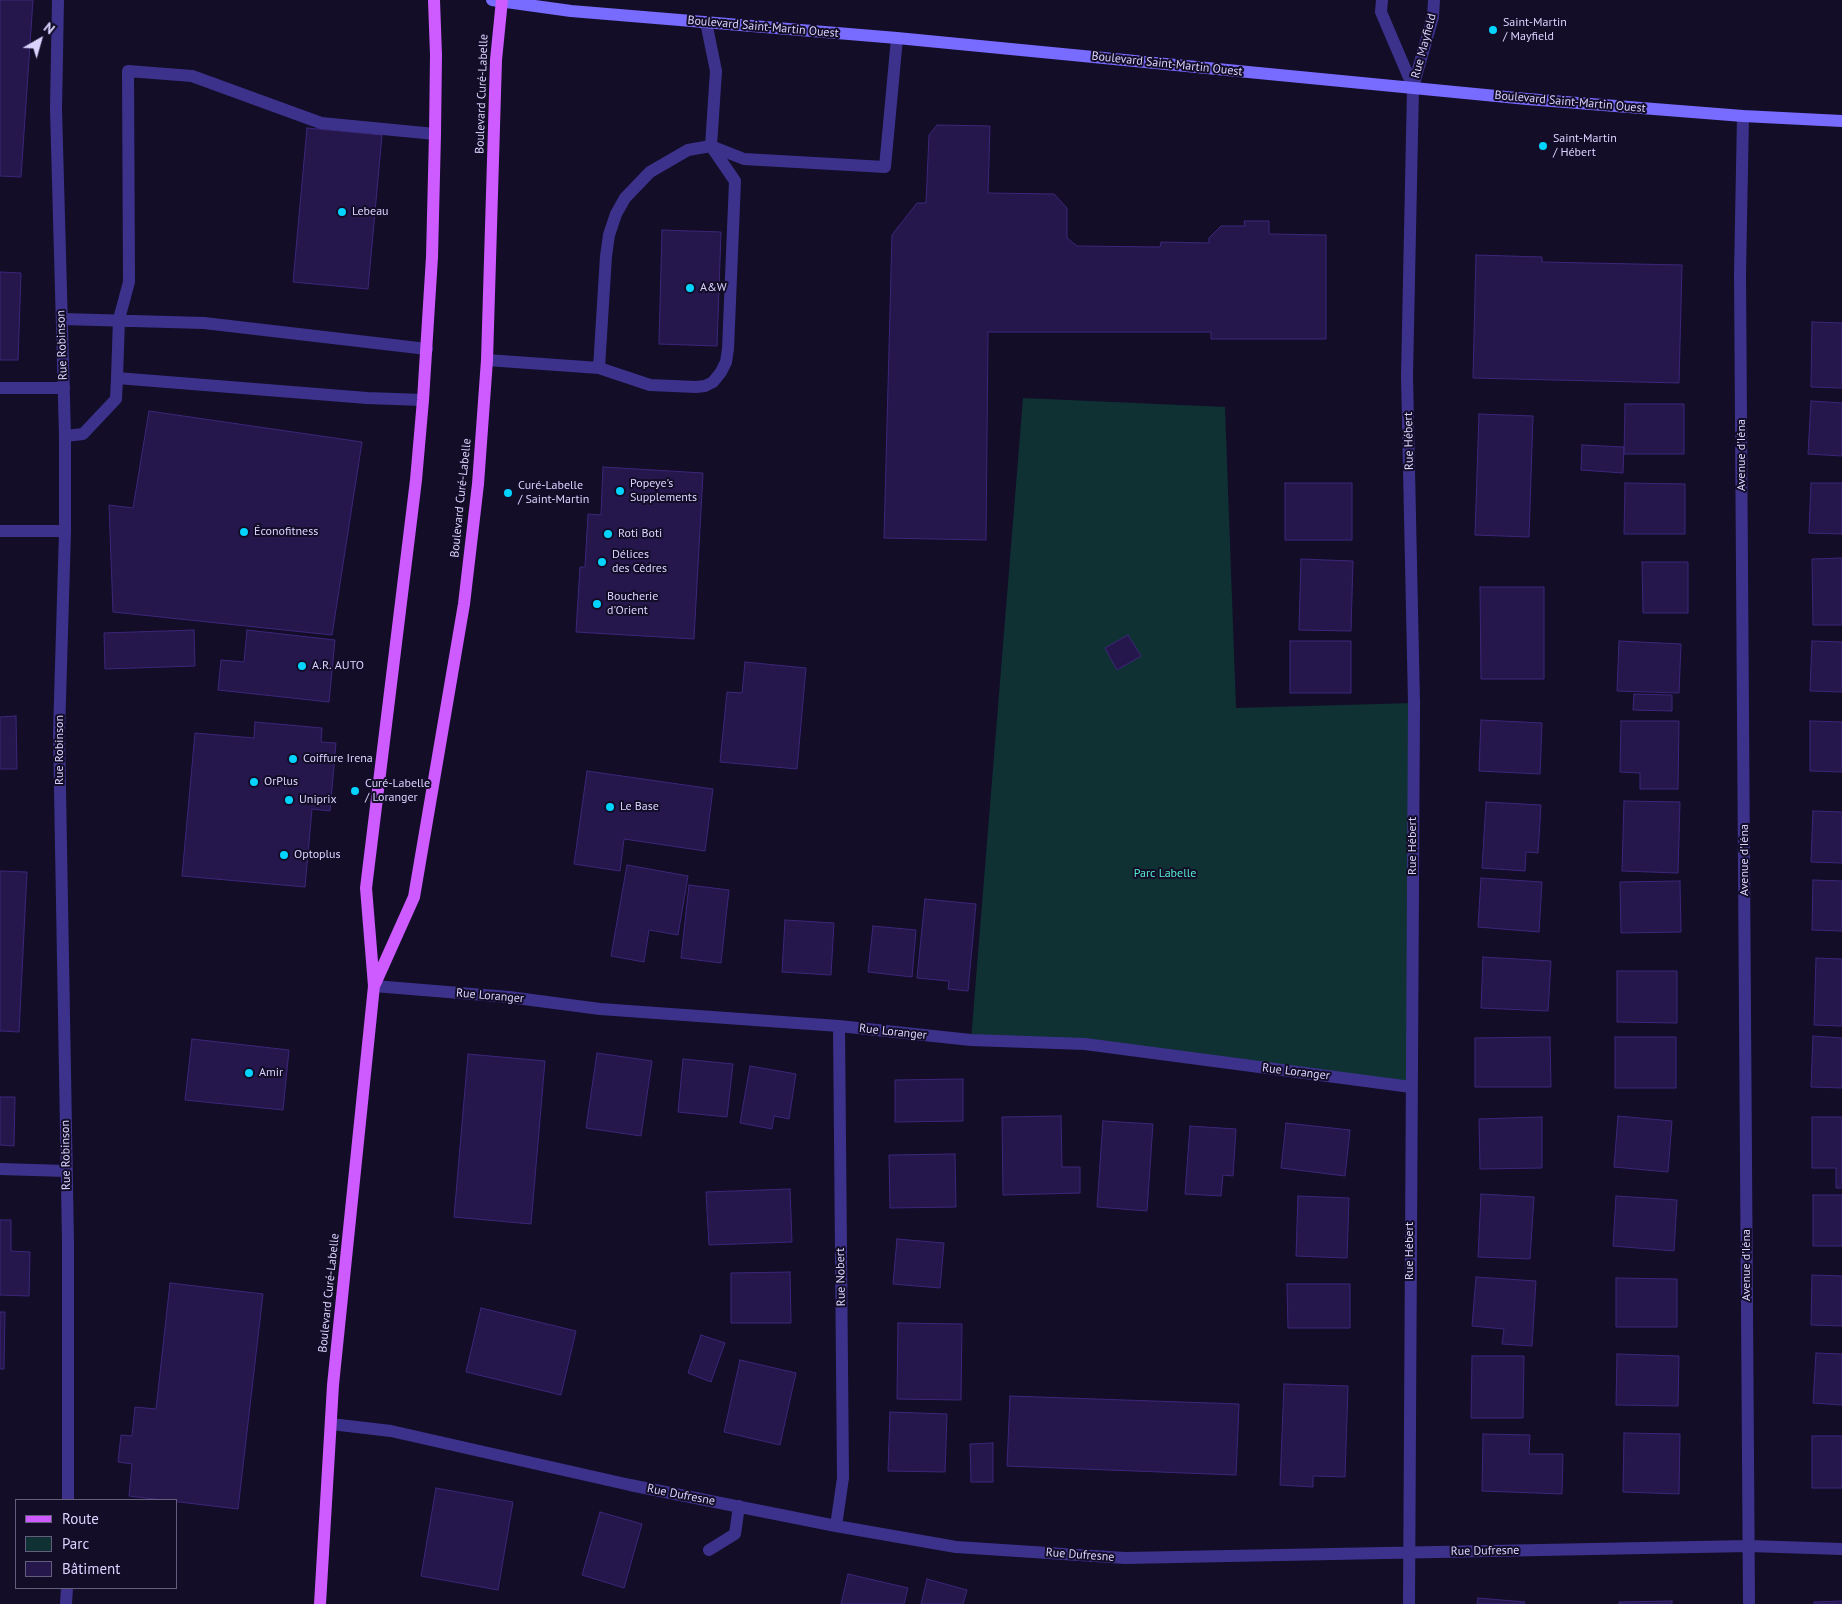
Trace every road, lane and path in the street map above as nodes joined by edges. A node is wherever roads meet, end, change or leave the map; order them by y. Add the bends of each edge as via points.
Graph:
1 (58, 0) edge
2 (434, 0) edge
3 (499, 0) edge
4 (1382, 0) edge
5 (1434, 0) edge
6 (706, 22) junction
7 (897, 38) junction
8 (1413, 87) junction
9 (1743, 116) junction
10 (1842, 121) edge
11 (435, 134) junction
12 (711, 146) junction
13 (62, 319) junction
14 (119, 319) junction
15 (427, 350) junction
16 (487, 360) junction
17 (599, 368) junction
18 (117, 378) junction
19 (0, 388) edge
20 (64, 388) junction
21 (424, 400) junction
22 (65, 436) junction
23 (0, 530) edge
24 (65, 530) junction
25 (374, 986) junction
26 (839, 1026) junction
27 (1411, 1087) junction
28 (0, 1169) edge
29 (66, 1171) junction
30 (331, 1424) junction
31 (68, 1499) edge
32 (739, 1506) junction
33 (836, 1526) junction
34 (1749, 1546) junction
35 (1842, 1549) edge
36 (709, 1550) dead end
37 (1409, 1553) junction
38 (67, 1589) edge
39 (66, 1604) edge
40 (320, 1604) edge
41 (1409, 1604) edge
42 (1749, 1604) edge

1 - 13 street, Rue Robinson via 56,109
2 - 11 main road, Boulevard Curé-Labelle
3 - 6 main road, Boulevard Saint-Martin Ouest via 571,12
3 - 16 main road, Boulevard Curé-Labelle
4 - 8 street, Rue Mayfield via 1381,12
5 - 8 street, Rue Mayfield via 1433,17
6 - 7 main road, Boulevard Saint-Martin Ouest
6 - 12 street via 716,70
7 - 8 main road, Boulevard Saint-Martin Ouest
7 - 12 street via 885,167 744,159
8 - 9 main road, Boulevard Saint-Martin Ouest
8 - 27 street, Rue Hébert via 1407,376 1414,702
9 - 10 main road, Boulevard Saint-Martin Ouest
9 - 34 street, Avenue d'Iéna via 1740,274
11 - 14 street via 322,123 192,76 128,71 129,282
11 - 15 main road, Boulevard Curé-Labelle
12 - 17 street via 688,150 650,172 625,198 616,214 606,256
12 - 17 street via 735,181 728,349 721,372 713,382 696,387 650,385
13 - 14 street
13 - 20 street, Rue Robinson
14 - 15 street via 204,323
14 - 18 street
15 - 21 main road, Boulevard Curé-Labelle
16 - 17 street
16 - 25 main road, Boulevard Curé-Labelle via 464,604 414,897
18 - 21 street
18 - 22 street via 116,399 83,434
19 - 20 street
20 - 22 street, Rue Robinson
21 - 25 main road, Boulevard Curé-Labelle via 366,888
22 - 24 street, Rue Robinson
23 - 24 street
24 - 29 street, Rue Robinson via 59,733
25 - 26 street, Rue Loranger via 509,997 600,1010
25 - 30 main road, Boulevard Curé-Labelle
26 - 27 street, Rue Loranger via 971,1040 1085,1044
26 - 33 street, Rue Nobert via 843,1478
27 - 37 street, Rue Hébert
28 - 29 street
29 - 31 street, Rue Robinson
30 - 32 street, Rue Dufresne via 391,1431
30 - 40 main road, Boulevard Curé-Labelle
32 - 33 street, Rue Dufresne
32 - 36 street via 735,1534
33 - 37 street, Rue Dufresne via 956,1547 1125,1558
34 - 35 street, Rue Dufresne
34 - 37 street, Rue Dufresne
34 - 42 street, Avenue d'Iéna
37 - 41 street, Rue Hébert
38 - 39 street

